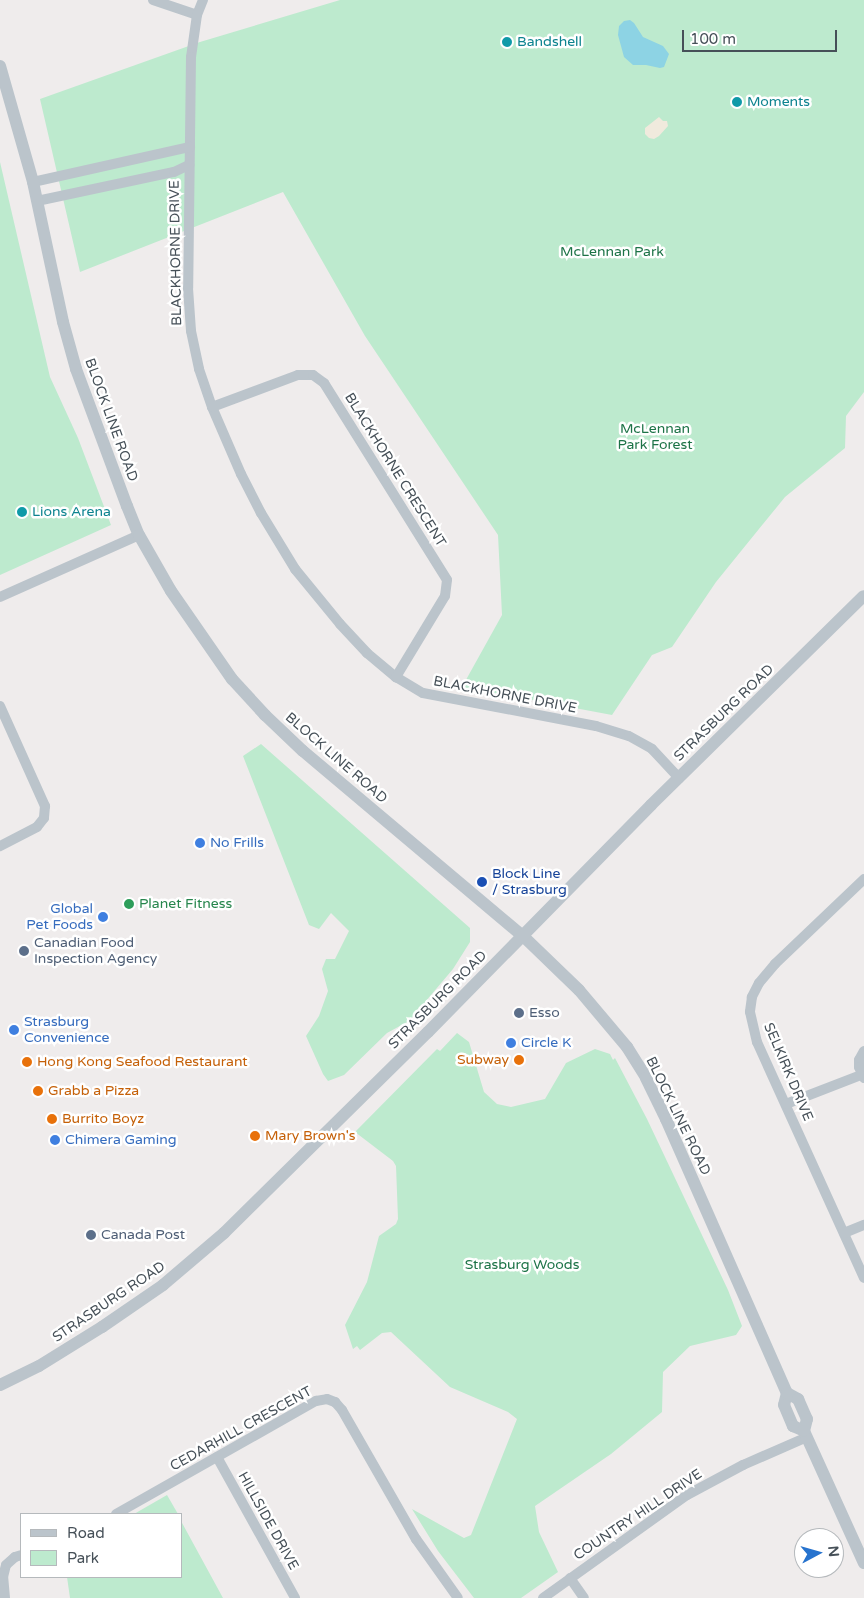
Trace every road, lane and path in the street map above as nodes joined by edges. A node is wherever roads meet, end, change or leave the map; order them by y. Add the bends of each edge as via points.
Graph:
1 (153, 0) edge
2 (203, 0) edge
3 (197, 15) junction
4 (0, 66) edge
5 (190, 147) junction
6 (189, 165) junction
7 (33, 182) junction
8 (37, 201) junction
9 (212, 407) junction
10 (139, 535) junction
11 (864, 596) edge
12 (0, 597) edge
13 (396, 677) junction
14 (0, 706) edge
15 (679, 778) junction
16 (0, 846) edge
17 (864, 878) edge
18 (524, 936) junction
19 (864, 1051) edge
20 (863, 1076) edge
21 (786, 1104) junction
22 (864, 1225) edge
23 (844, 1233) junction
24 (864, 1278) edge
25 (0, 1385) edge
26 (806, 1434) junction
27 (218, 1457) junction
28 (118, 1513) edge
29 (20, 1555) edge
30 (864, 1563) edge
31 (570, 1578) junction
32 (5, 1598) edge
33 (295, 1598) edge
34 (458, 1598) edge
35 (543, 1598) edge
36 (584, 1598) edge

1 - 3 street
2 - 3 street, BLACKHORNE DRIVE
3 - 5 street, BLACKHORNE DRIVE via 191,57
4 - 7 street, BLOCK LINE ROAD
5 - 6 street, BLACKHORNE DRIVE
5 - 7 street
6 - 8 street via 174,172
6 - 9 street, BLACKHORNE DRIVE via 191,331
7 - 8 street, BLOCK LINE ROAD
8 - 10 street, BLOCK LINE ROAD via 76,369
9 - 13 street, BLACKHORNE DRIVE via 241,474 295,569 367,653
9 - 13 street, BLACKHORNE CRESCENT via 298,375 313,375 324,383 447,580 448,587 441,604
10 - 12 street
10 - 18 street, BLOCK LINE ROAD via 171,591 220,663 265,715 303,751
11 - 15 street, STRASBURG ROAD
13 - 15 street, BLACKHORNE DRIVE via 423,693 596,726 630,736 652,749
14 - 16 street via 45,806 44,818 37,828
15 - 18 street, STRASBURG ROAD
17 - 21 street, SELKIRK DRIVE via 775,964 759,983 752,998 751,1018 757,1042
18 - 25 street, STRASBURG ROAD via 307,1152 163,1285 86,1338
18 - 26 street, BLOCK LINE ROAD via 608,1023 646,1078 787,1393 798,1399 807,1419
19 - 20 street via 859,1060
20 - 21 street
21 - 23 street, SELKIRK DRIVE
22 - 23 street
23 - 24 street, SELKIRK DRIVE
26 - 30 street, BLOCK LINE ROAD
26 - 31 street, COUNTRY HILL DRIVE via 687,1495
27 - 28 street, CEDARHILL CRESCENT
27 - 33 street, HILLSIDE DRIVE
27 - 34 street, CEDARHILL CRESCENT via 316,1401 327,1399 335,1402 416,1539
29 - 32 street via 6,1565 3,1577
31 - 35 street, COUNTRY HILL DRIVE
31 - 36 street

